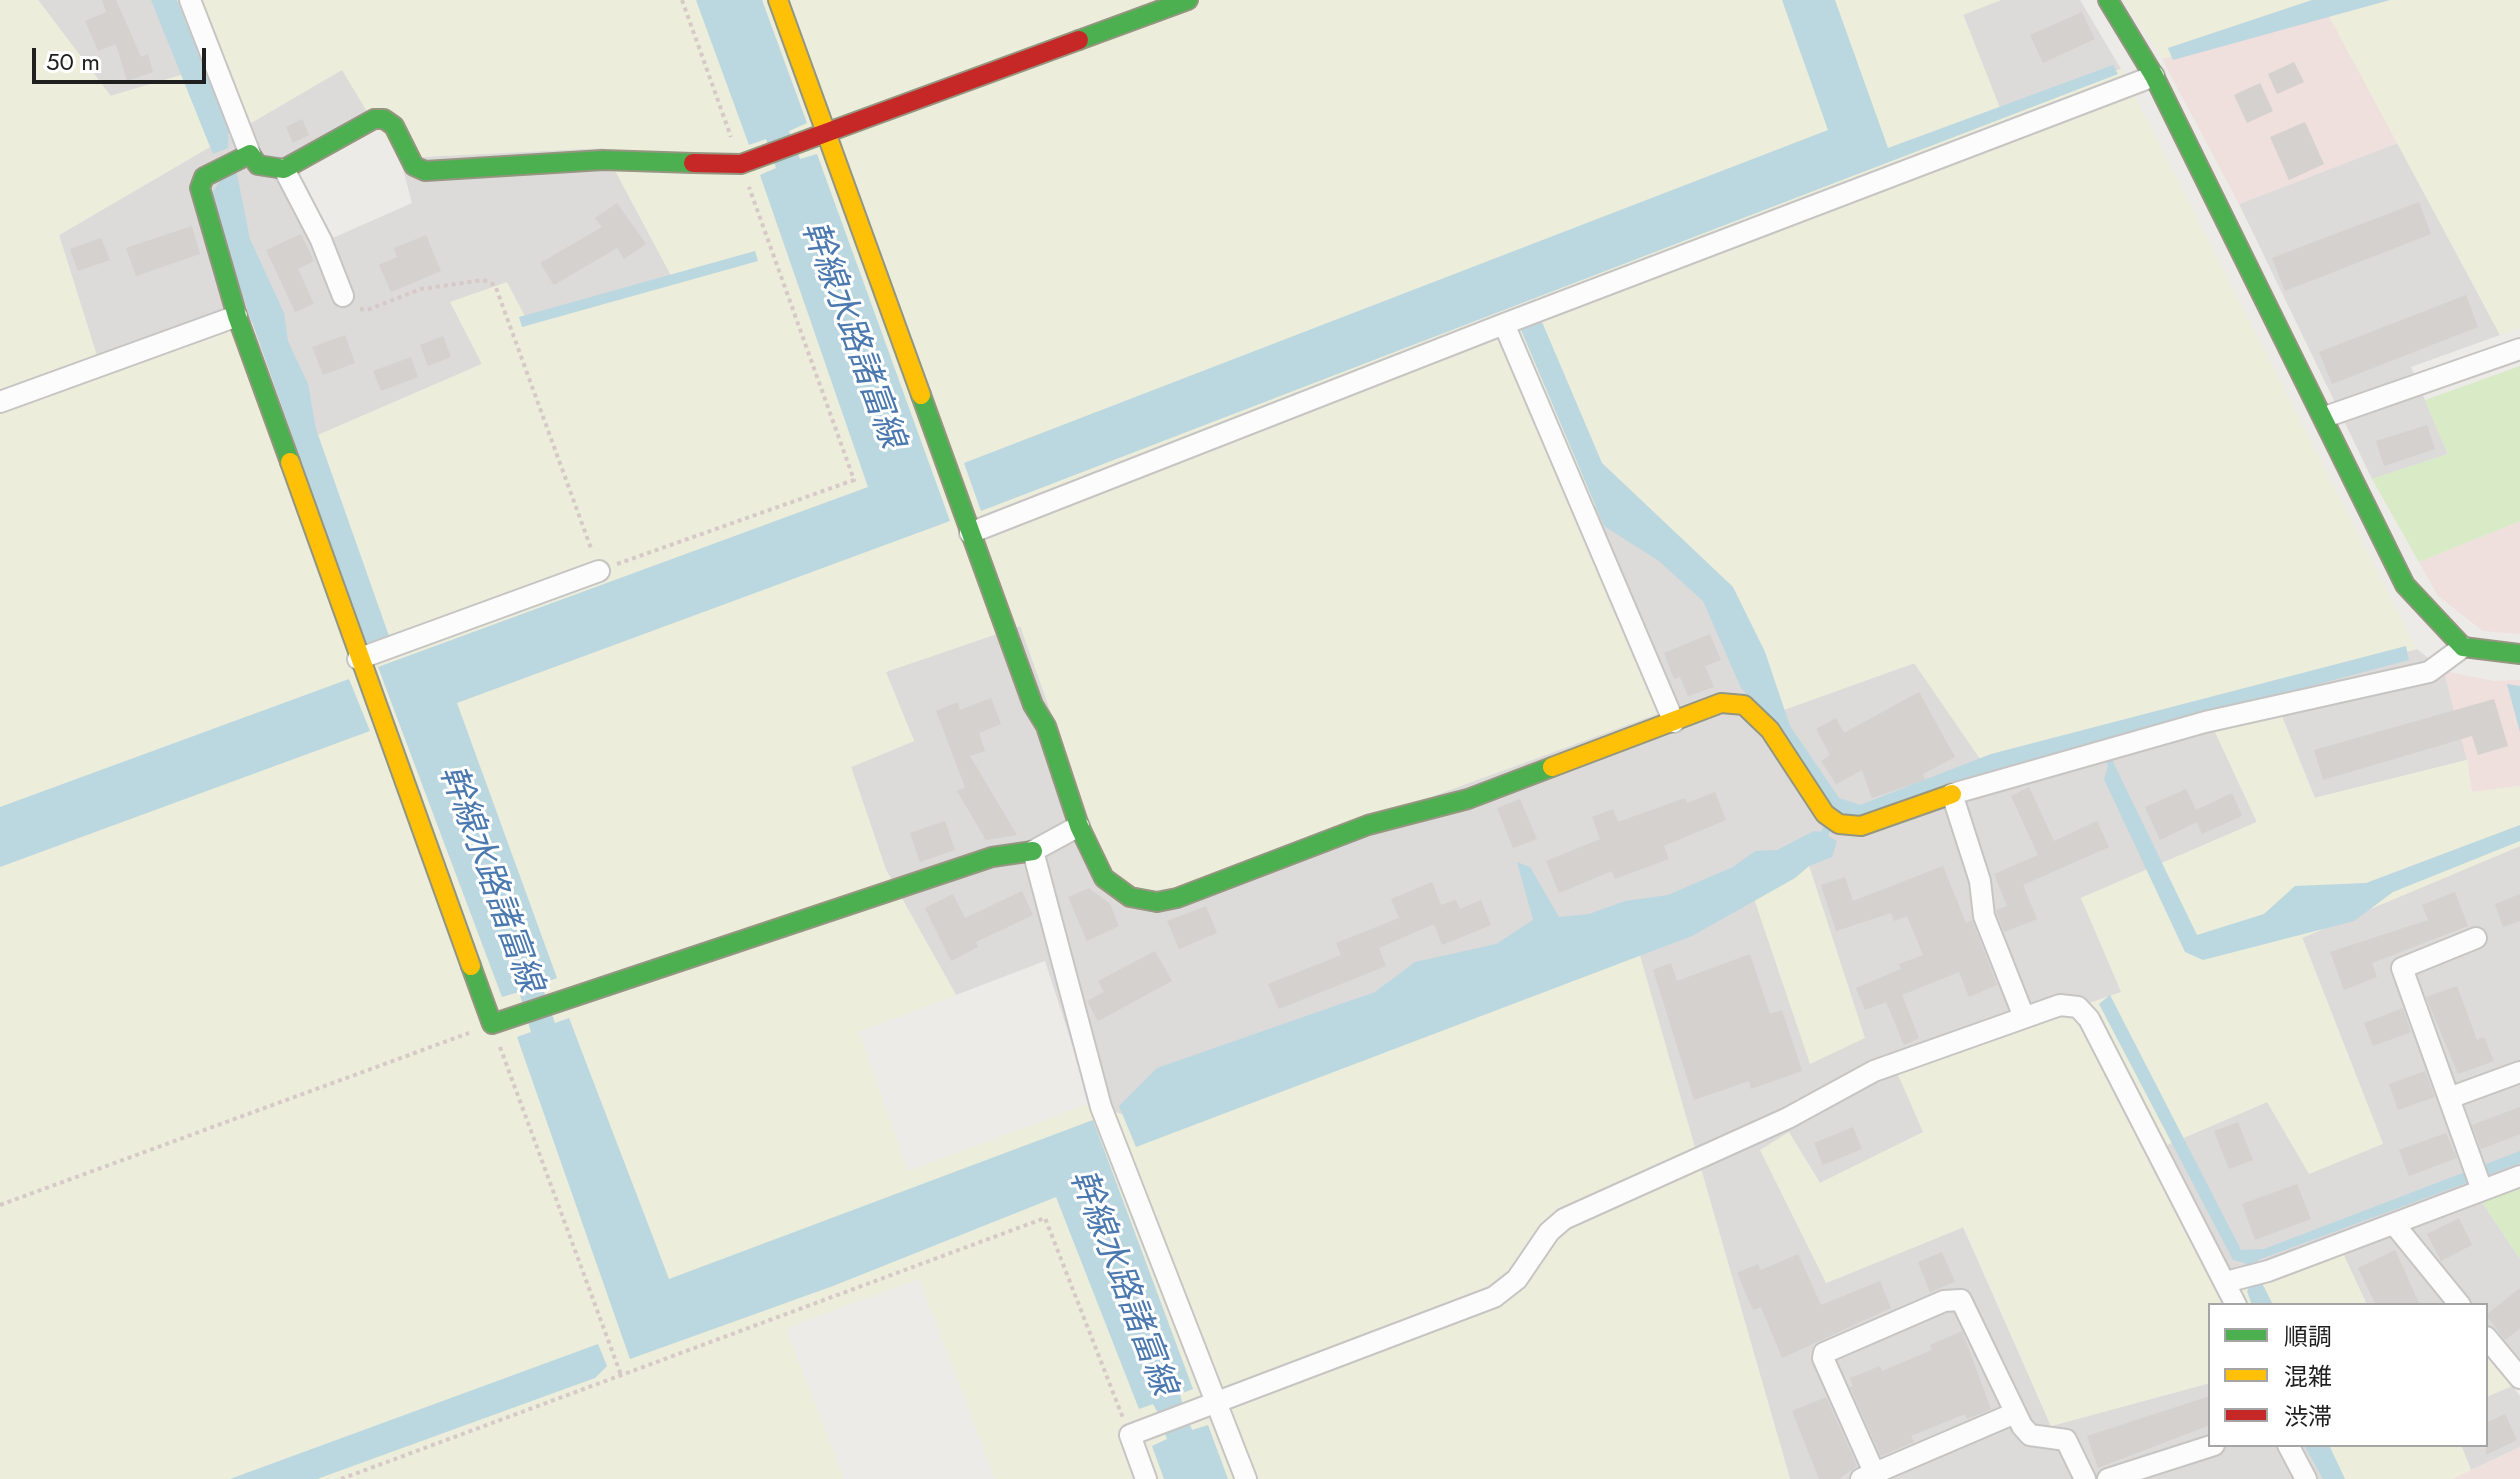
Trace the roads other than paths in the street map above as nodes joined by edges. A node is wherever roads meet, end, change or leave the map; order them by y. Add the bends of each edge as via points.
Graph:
1 (190, 0) edge
2 (778, 0) edge
3 (1188, 0) edge
4 (2108, 0) edge
5 (2154, 76) junction
6 (827, 134) junction
7 (235, 160) junction
8 (284, 169) junction
9 (343, 296) road end
10 (237, 316) junction
11 (1504, 324) junction
12 (2520, 349) edge
13 (0, 402) edge
14 (2325, 417) junction
15 (970, 533) junction
16 (599, 571) road end
17 (2463, 647) junction
18 (2520, 654) edge
19 (358, 659) junction
20 (1674, 722) junction
21 (1952, 794) junction
22 (1079, 826) junction
23 (1033, 851) junction
24 (2476, 938) dead end
25 (2024, 1017) junction
26 (2520, 1072) edge
27 (2449, 1098) junction
28 (2520, 1176) edge
29 (2482, 1190) junction
30 (2394, 1224) junction
31 (2226, 1282) junction
32 (2235, 1303) edge
33 (2458, 1303) edge
34 (2488, 1339) edge
35 (2520, 1378) edge
36 (1217, 1402) junction
37 (2015, 1413) junction
38 (2208, 1447) edge
39 (2289, 1447) edge
40 (1867, 1476) edge
41 (1146, 1479) edge
42 (1246, 1479) edge
43 (2085, 1479) edge
44 (2108, 1479) edge
45 (2306, 1479) edge

1 - 7 street
2 - 6 street
3 - 6 street
4 - 5 street
5 - 11 street
5 - 14 street
6 - 8 street via 741,164 603,160 425,171 414,166 394,126 374,119
6 - 15 street
7 - 8 street
7 - 10 street via 204,177 200,188
8 - 9 street
10 - 13 street
10 - 19 street
11 - 15 street
11 - 20 street
12 - 14 street
14 - 17 street via 2405,585
15 - 22 street
16 - 19 street
17 - 18 street
17 - 21 street via 2429,672 2205,722
19 - 23 street via 492,1024 992,857
20 - 21 street via 1721,703 1744,705 1770,730 1832,819 1861,826
20 - 22 street via 1468,799 1368,825 1157,902 1130,897 1104,878
21 - 25 street via 1980,881 1984,916
22 - 23 street
23 - 36 street via 1101,1107
24 - 27 street via 2402,968
25 - 31 street via 2060,1005 2078,1007 2089,1019
25 - 36 street via 1874,1071 1788,1118 1564,1219 1508,1290 1494,1297
26 - 27 street
27 - 29 street
28 - 29 street
29 - 30 street
30 - 31 street
30 - 33 street
31 - 32 street
34 - 35 street
36 - 41 street via 1130,1435
36 - 42 street
37 - 40 street
37 - 40 street via 1967,1306 1961,1300 1944,1301 1824,1353
37 - 43 street via 2030,1435 2066,1440
38 - 44 street
39 - 45 street

